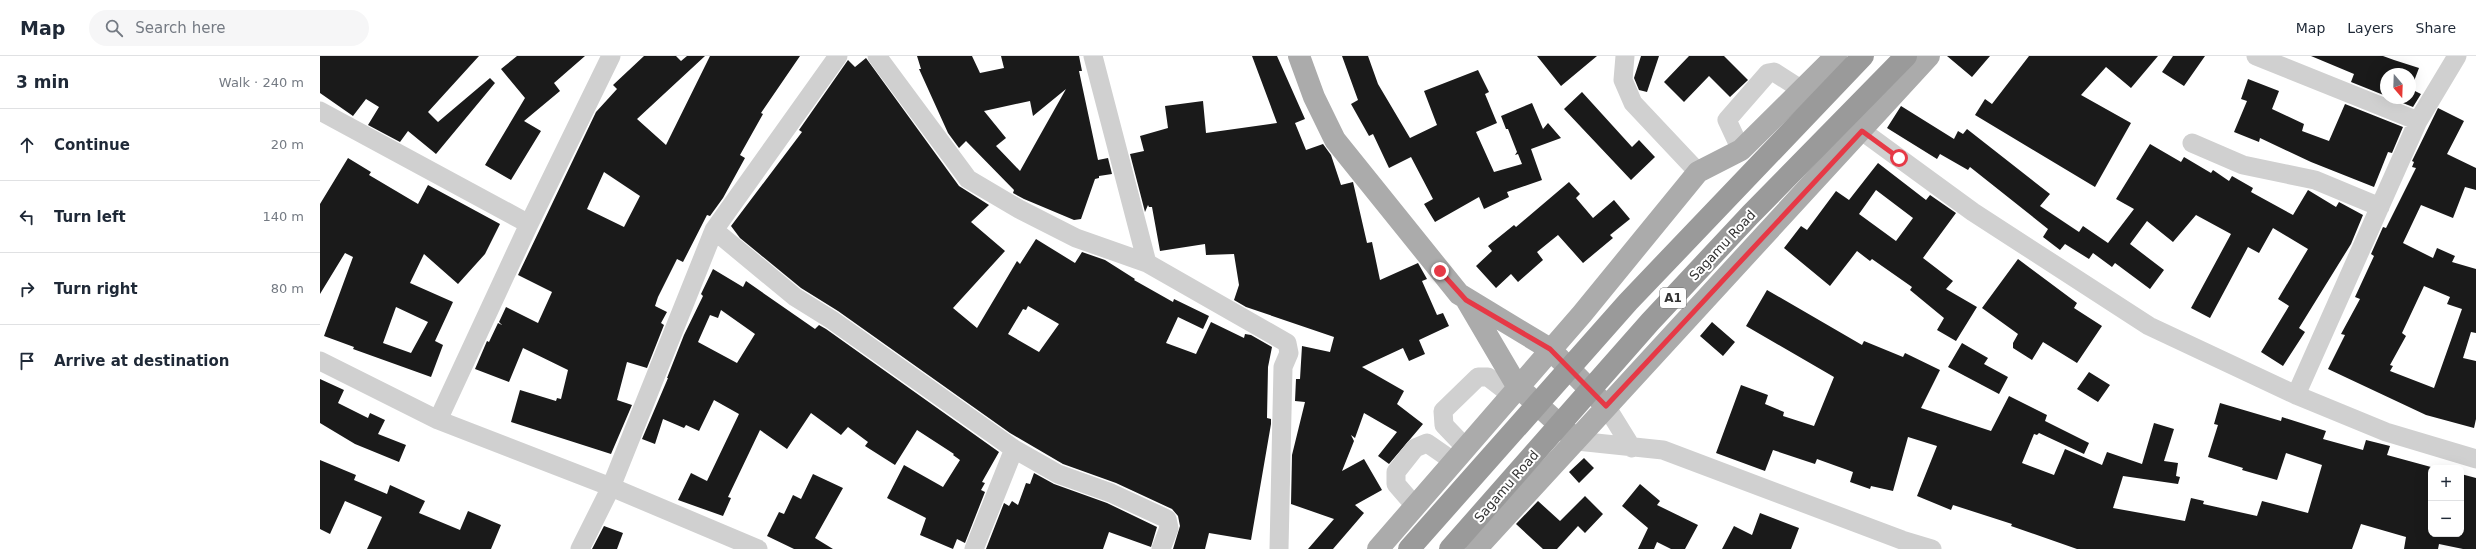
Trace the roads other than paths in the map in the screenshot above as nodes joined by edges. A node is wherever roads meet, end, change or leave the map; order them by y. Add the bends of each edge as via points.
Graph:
1 (611, 56) edge
2 (838, 56) edge
3 (877, 56) edge
4 (1093, 56) edge
5 (1299, 56) edge
6 (1625, 56) edge
7 (1836, 56) edge
8 (1863, 56) edge
9 (1906, 56) edge
10 (1929, 56) edge
11 (2256, 56) edge
12 (2457, 56) edge
13 (1802, 90) junction
14 (320, 110) edge
15 (2418, 121) junction
16 (1862, 131) junction
17 (2192, 144) dead end
18 (1741, 150) junction
19 (1698, 172) junction
20 (2380, 207) junction
21 (529, 224) junction
22 (714, 230) junction
23 (1147, 263) junction
24 (1466, 300) junction
25 (1550, 349) junction
26 (320, 361) edge
27 (1514, 390) junction
28 (2296, 395) junction
29 (1606, 406) junction
30 (438, 420) junction
31 (1577, 441) junction
32 (1632, 448) junction
33 (1014, 449) junction
34 (1459, 454) junction
35 (2476, 459) edge
36 (611, 487) junction
37 (1415, 506) junction
38 (580, 549) edge
39 (758, 549) edge
40 (974, 549) edge
41 (1161, 549) edge
42 (1280, 549) edge
43 (1378, 549) edge
44 (1410, 549) edge
45 (1450, 549) edge
46 (1476, 549) edge
47 (1932, 549) edge

1 - 21 street
2 - 22 street
3 - 23 street via 968,178 1076,238
4 - 23 street
5 - 24 main road via 1314,97 1336,140
6 - 19 street via 1623,80 1633,104
7 - 13 main road
8 - 44 highway, A1, bridge via 1628,302
9 - 45 highway, Sagamu Road / A1, bridge via 1750,215 1650,322
10 - 16 main road
11 - 15 street
12 - 15 street
13 - 18 main road
13 - 18 street via 1774,72 1768,73 1727,120
14 - 21 street
15 - 20 street
16 - 28 street via 1972,212 2149,326
16 - 29 main road
17 - 20 street via 2243,165 2315,180
18 - 19 main road
19 - 25 main road
20 - 28 street
21 - 30 street
22 - 33 street via 795,297 832,320
22 - 36 street
23 - 42 street via 1287,343 1289,353 1283,367
24 - 25 main road
24 - 27 main road
25 - 27 main road
25 - 29 main road
26 - 30 street
27 - 31 main road
27 - 34 main road
27 - 34 street via 1488,377 1478,377 1443,411 1444,425
28 - 35 street via 2386,432
29 - 31 main road
29 - 32 street
30 - 36 street
31 - 32 street
31 - 46 main road
32 - 47 street via 1662,450
33 - 40 street
33 - 41 street via 1058,474 1111,493 1167,519 1169,528
34 - 37 main road
34 - 37 street via 1427,444 1415,448 1396,472 1396,484
36 - 38 street
36 - 39 street
37 - 43 main road

